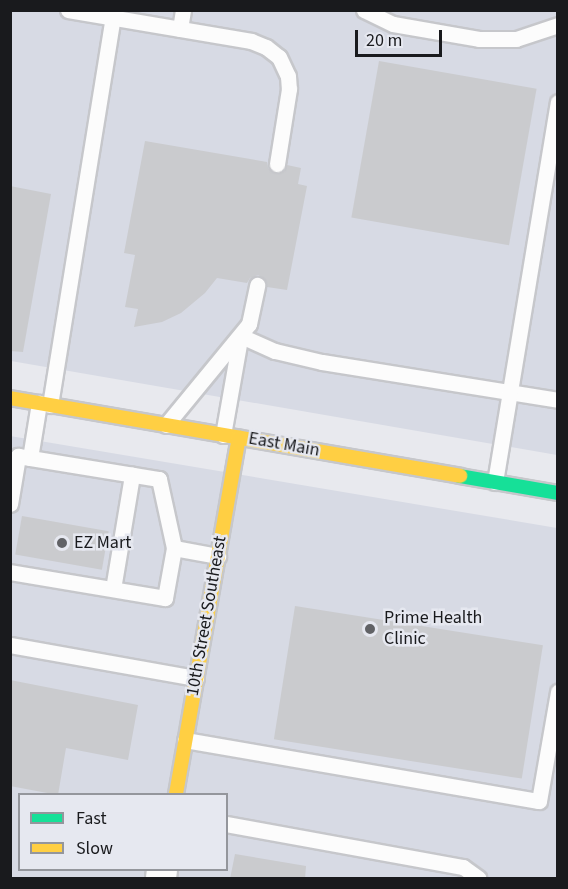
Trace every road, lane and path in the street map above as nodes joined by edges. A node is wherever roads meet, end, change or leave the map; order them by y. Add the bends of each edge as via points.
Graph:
1 (68, 10) edge
2 (183, 10) edge
3 (363, 10) edge
4 (113, 18) junction
5 (558, 25) edge
6 (180, 29) junction
7 (558, 102) edge
8 (277, 164) dead end
9 (551, 184) edge
10 (256, 285) dead end
11 (241, 336) junction
12 (510, 393) junction
13 (10, 398) edge
14 (558, 400) edge
15 (44, 404) junction
16 (166, 425) junction
17 (223, 435) junction
18 (239, 438) junction
19 (30, 458) junction
20 (132, 475) junction
21 (495, 482) junction
22 (558, 493) edge
23 (10, 504) edge
24 (174, 548) junction
25 (218, 556) junction
26 (10, 572) edge
27 (113, 589) junction
28 (10, 645) edge
29 (196, 678) junction
30 (558, 692) edge
31 (185, 740) junction
32 (176, 793) edge
33 (228, 824) edge
34 (478, 879) edge

1 - 4 lane
2 - 6 lane
3 - 5 lane via 393,24 479,39 516,39
4 - 6 lane
4 - 15 lane
6 - 8 lane via 251,41 279,57 289,89
7 - 9 lane
9 - 12 lane
10 - 11 lane via 249,324
11 - 12 lane via 274,351 322,362
11 - 16 lane
11 - 17 lane
12 - 14 lane
12 - 21 lane
13 - 15 main road, East Main
15 - 16 main road, East Main
15 - 19 lane
16 - 17 main road, East Main
17 - 18 main road, East Main
18 - 21 main road, East Main
18 - 25 main road, 10th Street Southeast
19 - 20 lane
19 - 23 lane via 18,456
20 - 24 lane via 159,479
20 - 27 lane
21 - 22 main road, East Main
24 - 25 lane
24 - 27 lane via 165,598
25 - 29 main road, 10th Street Southeast
26 - 27 lane
28 - 29 lane
29 - 31 main road, 10th Street Southeast
30 - 31 lane via 539,801
31 - 32 main road, 10th Street Southeast
33 - 34 lane via 463,867

